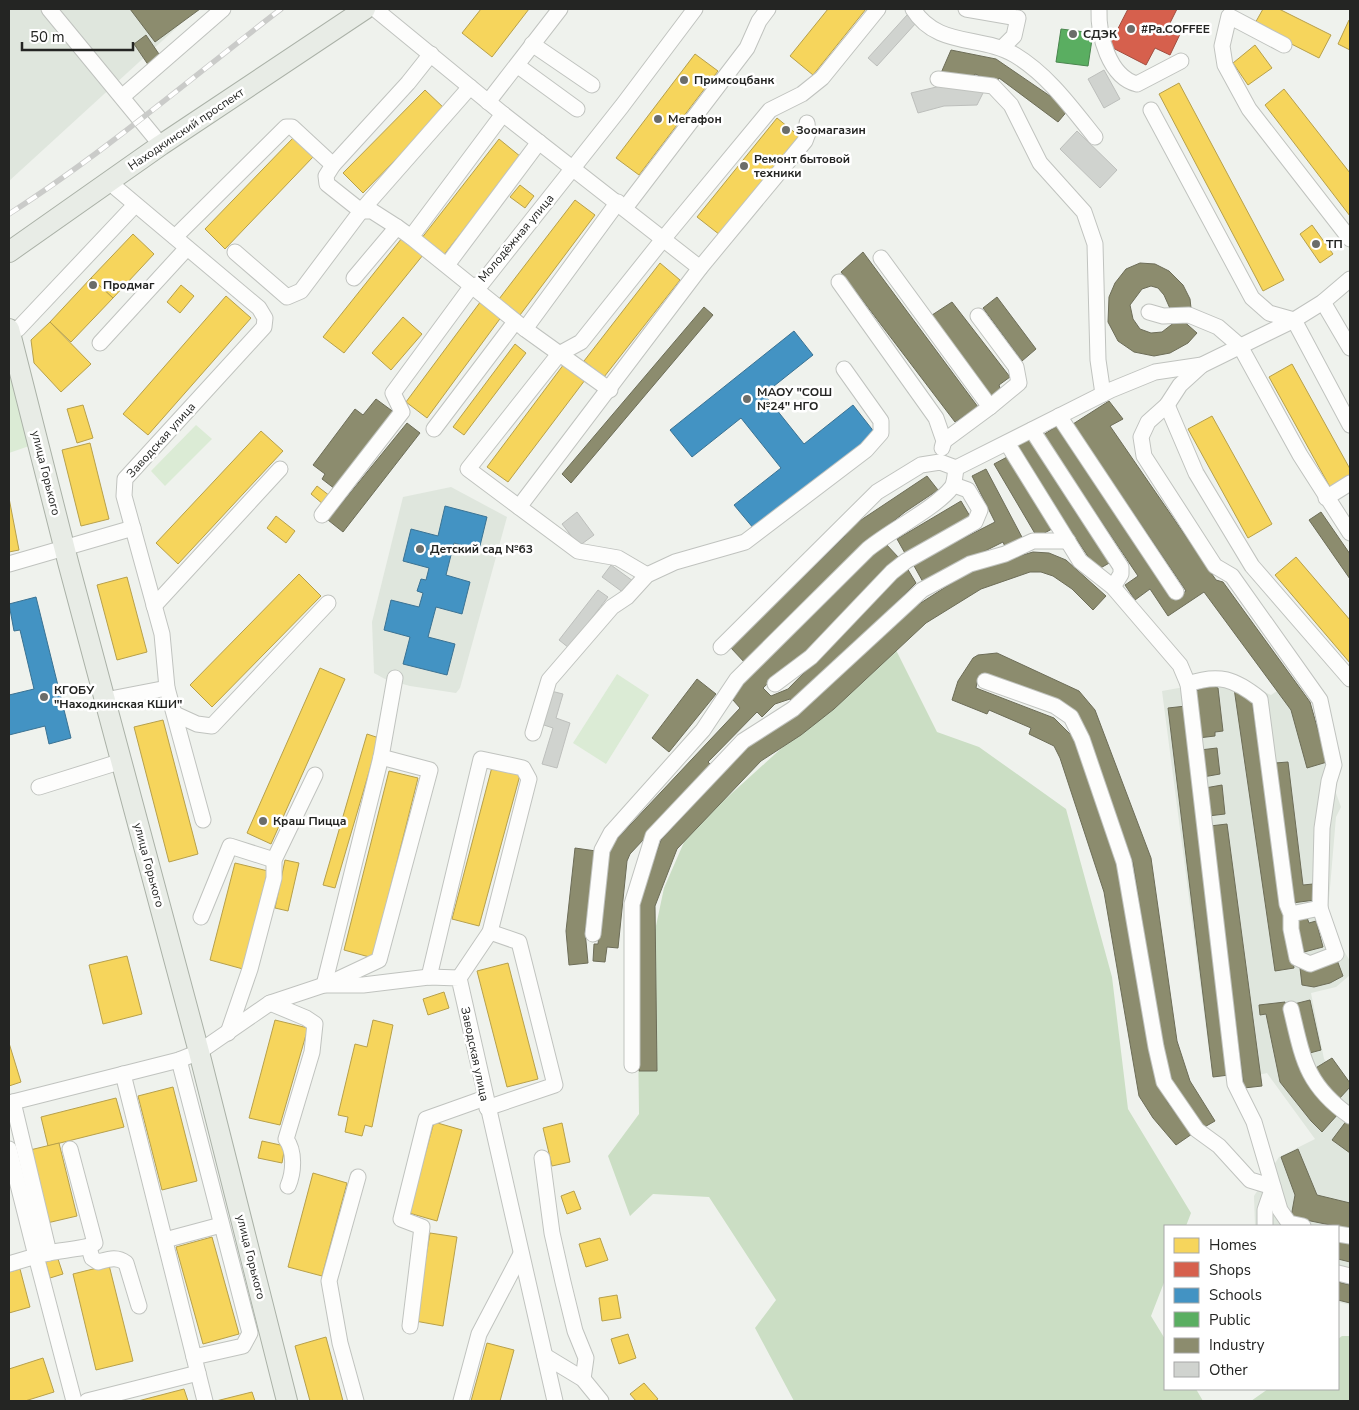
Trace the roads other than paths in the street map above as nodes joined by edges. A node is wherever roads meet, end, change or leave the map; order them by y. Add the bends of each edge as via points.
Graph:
1 (49, 9) edge
2 (223, 9) edge
3 (365, 9) edge
4 (375, 9) edge
5 (560, 9) edge
6 (695, 9) edge
7 (768, 9) edge
8 (878, 9) edge
9 (913, 9) edge
10 (966, 9) edge
11 (1099, 9) edge
12 (532, 44) junction
13 (1284, 45) dead end
14 (1002, 48) junction
15 (431, 54) junction
16 (1181, 61) dead end
17 (518, 66) junction
18 (938, 79) dead end
19 (592, 84) dead end
20 (470, 87) junction
21 (123, 96) junction
22 (488, 102) junction
23 (577, 108) dead end
24 (1151, 110) dead end
25 (503, 114) junction
26 (807, 123) dead end
27 (1095, 136) dead end
28 (540, 142) junction
29 (161, 145) junction
30 (332, 166) junction
31 (573, 168) junction
32 (109, 182) junction
33 (135, 205) junction
34 (622, 205) junction
35 (361, 212) junction
36 (398, 226) junction
37 (175, 237) junction
38 (411, 237) junction
39 (664, 238) junction
40 (1350, 239) edge
41 (187, 248) junction
42 (9, 252) edge
43 (235, 252) dead end
44 (881, 258) dead end
45 (446, 266) junction
46 (700, 268) junction
47 (354, 278) dead end
48 (1350, 279) edge
49 (839, 282) dead end
50 (471, 287) junction
51 (1323, 302) junction
52 (1149, 312) dead end
53 (978, 316) dead end
54 (1294, 320) junction
55 (520, 325) junction
56 (14, 329) edge
57 (100, 343) dead end
58 (1240, 346) junction
59 (1350, 348) edge
60 (559, 354) junction
61 (1202, 365) junction
62 (844, 368) dead end
63 (610, 390) junction
64 (1103, 394) junction
65 (1167, 405) junction
66 (990, 407) junction
67 (1059, 416) junction
68 (1350, 425) edge
69 (434, 429) dead end
70 (1032, 430) junction
71 (944, 441) junction
72 (1007, 442) junction
73 (940, 462) junction
74 (956, 468) junction
75 (280, 469) dead end
76 (1350, 483) edge
77 (954, 485) junction
78 (1326, 498) junction
79 (519, 507) junction
80 (322, 515) dead end
81 (133, 528) junction
82 (1350, 533) edge
83 (1068, 541) junction
84 (65, 550) junction
85 (9, 564) edge
86 (647, 575) junction
87 (1113, 587) junction
88 (1176, 592) dead end
89 (328, 603) dead end
90 (154, 606) junction
91 (722, 647) dead end
92 (395, 678) dead end
93 (1350, 679) edge
94 (986, 681) dead end
95 (775, 684) dead end
96 (1188, 684) junction
97 (167, 688) junction
98 (105, 700) junction
99 (175, 714) junction
100 (533, 733) dead end
101 (381, 757) junction
102 (122, 761) junction
103 (315, 775) dead end
104 (39, 786) dead end
105 (203, 820) dead end
106 (274, 860) junction
107 (1320, 908) junction
108 (1292, 914) junction
109 (201, 917) dead end
110 (490, 932) junction
111 (592, 934) dead end
112 (429, 977) junction
113 (459, 978) junction
114 (324, 985) junction
115 (270, 1003) junction
116 (1291, 1009) dead end
117 (228, 1033) junction
118 (199, 1052) junction
119 (179, 1060) junction
120 (632, 1065) dead end
121 (123, 1074) junction
122 (11, 1102) edge
123 (486, 1103) junction
124 (1350, 1116) edge
125 (9, 1149) edge
126 (70, 1150) dead end
127 (542, 1158) dead end
128 (358, 1177) dead end
129 (288, 1186) dead end
130 (1273, 1187) junction
131 (221, 1225) junction
132 (1265, 1225) edge
133 (1298, 1225) edge
134 (165, 1240) junction
135 (90, 1248) junction
136 (521, 1254) junction
137 (42, 1255) junction
138 (9, 1264) edge
139 (139, 1306) dead end
140 (410, 1326) dead end
141 (545, 1356) junction
142 (194, 1357) junction
143 (198, 1373) junction
144 (583, 1379) junction
145 (74, 1401) edge
146 (87, 1401) edge
147 (205, 1401) edge
148 (287, 1401) edge
149 (356, 1401) edge
150 (461, 1401) edge
151 (555, 1401) edge
152 (601, 1401) edge

1 - 21 street
2 - 21 street
3 - 29 main road, Находкинский проспект
4 - 15 street
5 - 12 street
6 - 31 street, Молодёжная улица
7 - 34 street via 747,48
8 - 39 street via 822,78 802,94 770,110
9 - 14 street via 930,27 960,40
10 - 14 street via 1018,18 1014,36
11 - 16 street via 1099,28 1107,53 1127,81 1137,84
12 - 17 street
12 - 19 street
13 - 40 street via 1229,16 1222,46 1225,65 1249,109
14 - 27 street via 1052,83
15 - 20 street
15 - 30 street
17 - 22 street
17 - 23 street
18 - 64 street via 993,86 1011,105 1040,163 1084,212 1095,244 1098,360
20 - 22 street
20 - 35 street
21 - 29 street
22 - 25 street
24 - 54 street via 1252,298 1269,312
25 - 28 street
25 - 38 street
26 - 46 street via 805,140
28 - 31 street
28 - 45 street
29 - 32 main road, Находкинский проспект
30 - 35 street via 326,176 327,184
30 - 37 street via 301,134 292,127 286,127
31 - 34 street
31 - 50 street, Молодёжная улица via 482,282
32 - 33 street, Заводская улица
32 - 42 main road, Находкинский проспект
33 - 37 street, Заводская улица
33 - 56 street
34 - 39 street
34 - 55 street
35 - 36 street via 372,211
35 - 43 street via 301,291 287,297
36 - 38 street
36 - 47 street
37 - 41 street, Заводская улица
38 - 45 street
39 - 46 street
39 - 60 street via 581,342
41 - 57 street
41 - 81 street, Заводская улица via 259,308 265,318 264,327 125,479 124,496
44 - 66 street
45 - 50 street
46 - 63 street
48 - 51 street
49 - 71 street via 936,418
50 - 55 street
50 - 80 street, Молодёжная улица via 394,393 402,412
51 - 54 street
51 - 59 street
52 - 58 street via 1163,316 1189,315 1218,327
53 - 66 street via 1016,367 1018,383
54 - 58 street
54 - 68 street
55 - 60 street
55 - 69 street
56 - 84 main road, улица Горького
58 - 61 street
58 - 78 street
60 - 63 street
60 - 79 street via 468,468
61 - 64 street via 1155,372
61 - 65 street via 1180,385
62 - 86 street via 881,421 881,433 866,450 745,542 675,562
63 - 79 street
64 - 67 street
65 - 93 street via 1196,473 1252,566
65 - 107 street via 1148,422 1140,437 1144,456 1215,566 1232,576 1320,700 1334,765 1322,828
66 - 71 street
67 - 70 street
67 - 88 street
70 - 72 street
70 - 87 street via 1121,567 1121,574
71 - 73 street
72 - 74 street
72 - 83 street
73 - 74 street
73 - 91 street via 921,464 877,492
74 - 77 street
75 - 90 street
76 - 78 street
77 - 95 street via 968,490 980,510 975,522 892,572 811,657
77 - 111 street via 940,500 868,549 737,678 703,730 611,832 602,850
78 - 82 street
79 - 86 street via 578,550 618,558
81 - 84 street
81 - 90 street, Заводская улица
83 - 87 street via 1080,561
83 - 120 street via 1033,542 970,564 922,590 793,709 743,741 653,836 632,904
84 - 85 street
84 - 98 main road, улица Горького
86 - 100 street via 612,607 549,680
87 - 96 street via 1180,666
89 - 99 street via 212,726 197,724
90 - 97 street, Заводская улица via 162,634
92 - 101 street
94 - 130 street via 1055,706 1071,717 1082,739 1124,862 1164,1082 1197,1130 1219,1146 1250,1180
96 - 108 street via 1226,679 1244,686 1260,699 1287,904
96 - 130 street via 1235,1084 1254,1122
97 - 98 street
97 - 99 street, Заводская улица
98 - 102 main road, улица Горького
99 - 105 street, Заводская улица
101 - 114 street
101 - 114 street via 430,770 379,960
102 - 104 street
102 - 118 main road, улица Горького
103 - 106 street
106 - 109 street via 230,846
106 - 117 street via 274,878 250,969
107 - 108 street
107 - 108 street via 1336,954 1310,964 1298,958 1291,929
110 - 112 street via 529,779 523,768 481,759
110 - 113 street
110 - 123 street via 519,942 555,1084
112 - 113 street
112 - 114 street via 363,985
113 - 123 street, Заводская улица
114 - 115 street
115 - 117 street
115 - 129 street via 315,1024 312,1052 286,1139 291,1146 292,1165
116 - 124 street via 1305,1066 1329,1101
117 - 118 street
118 - 119 street
118 - 148 main road, улица Горького
119 - 121 street
119 - 131 street
121 - 122 street
121 - 134 street
122 - 137 street
123 - 136 street, Заводская улица
123 - 140 street via 426,1119 401,1219 422,1227
125 - 137 street
126 - 135 street via 95,1244
127 - 144 street via 556,1249 575,1332 586,1358
128 - 149 street via 329,1281 340,1343
130 - 132 street via 1265,1210
130 - 133 street via 1280,1210 1289,1223
131 - 134 street
131 - 142 street via 250,1333 243,1346
134 - 142 street
135 - 137 street via 72,1248
135 - 139 street via 92,1258 98,1262 112,1258 126,1263
136 - 141 street, Заводская улица
136 - 150 street via 479,1334
137 - 138 street
137 - 145 street
141 - 144 street
141 - 151 street, Заводская улица
142 - 143 street
143 - 146 street
143 - 147 street
144 - 152 street

